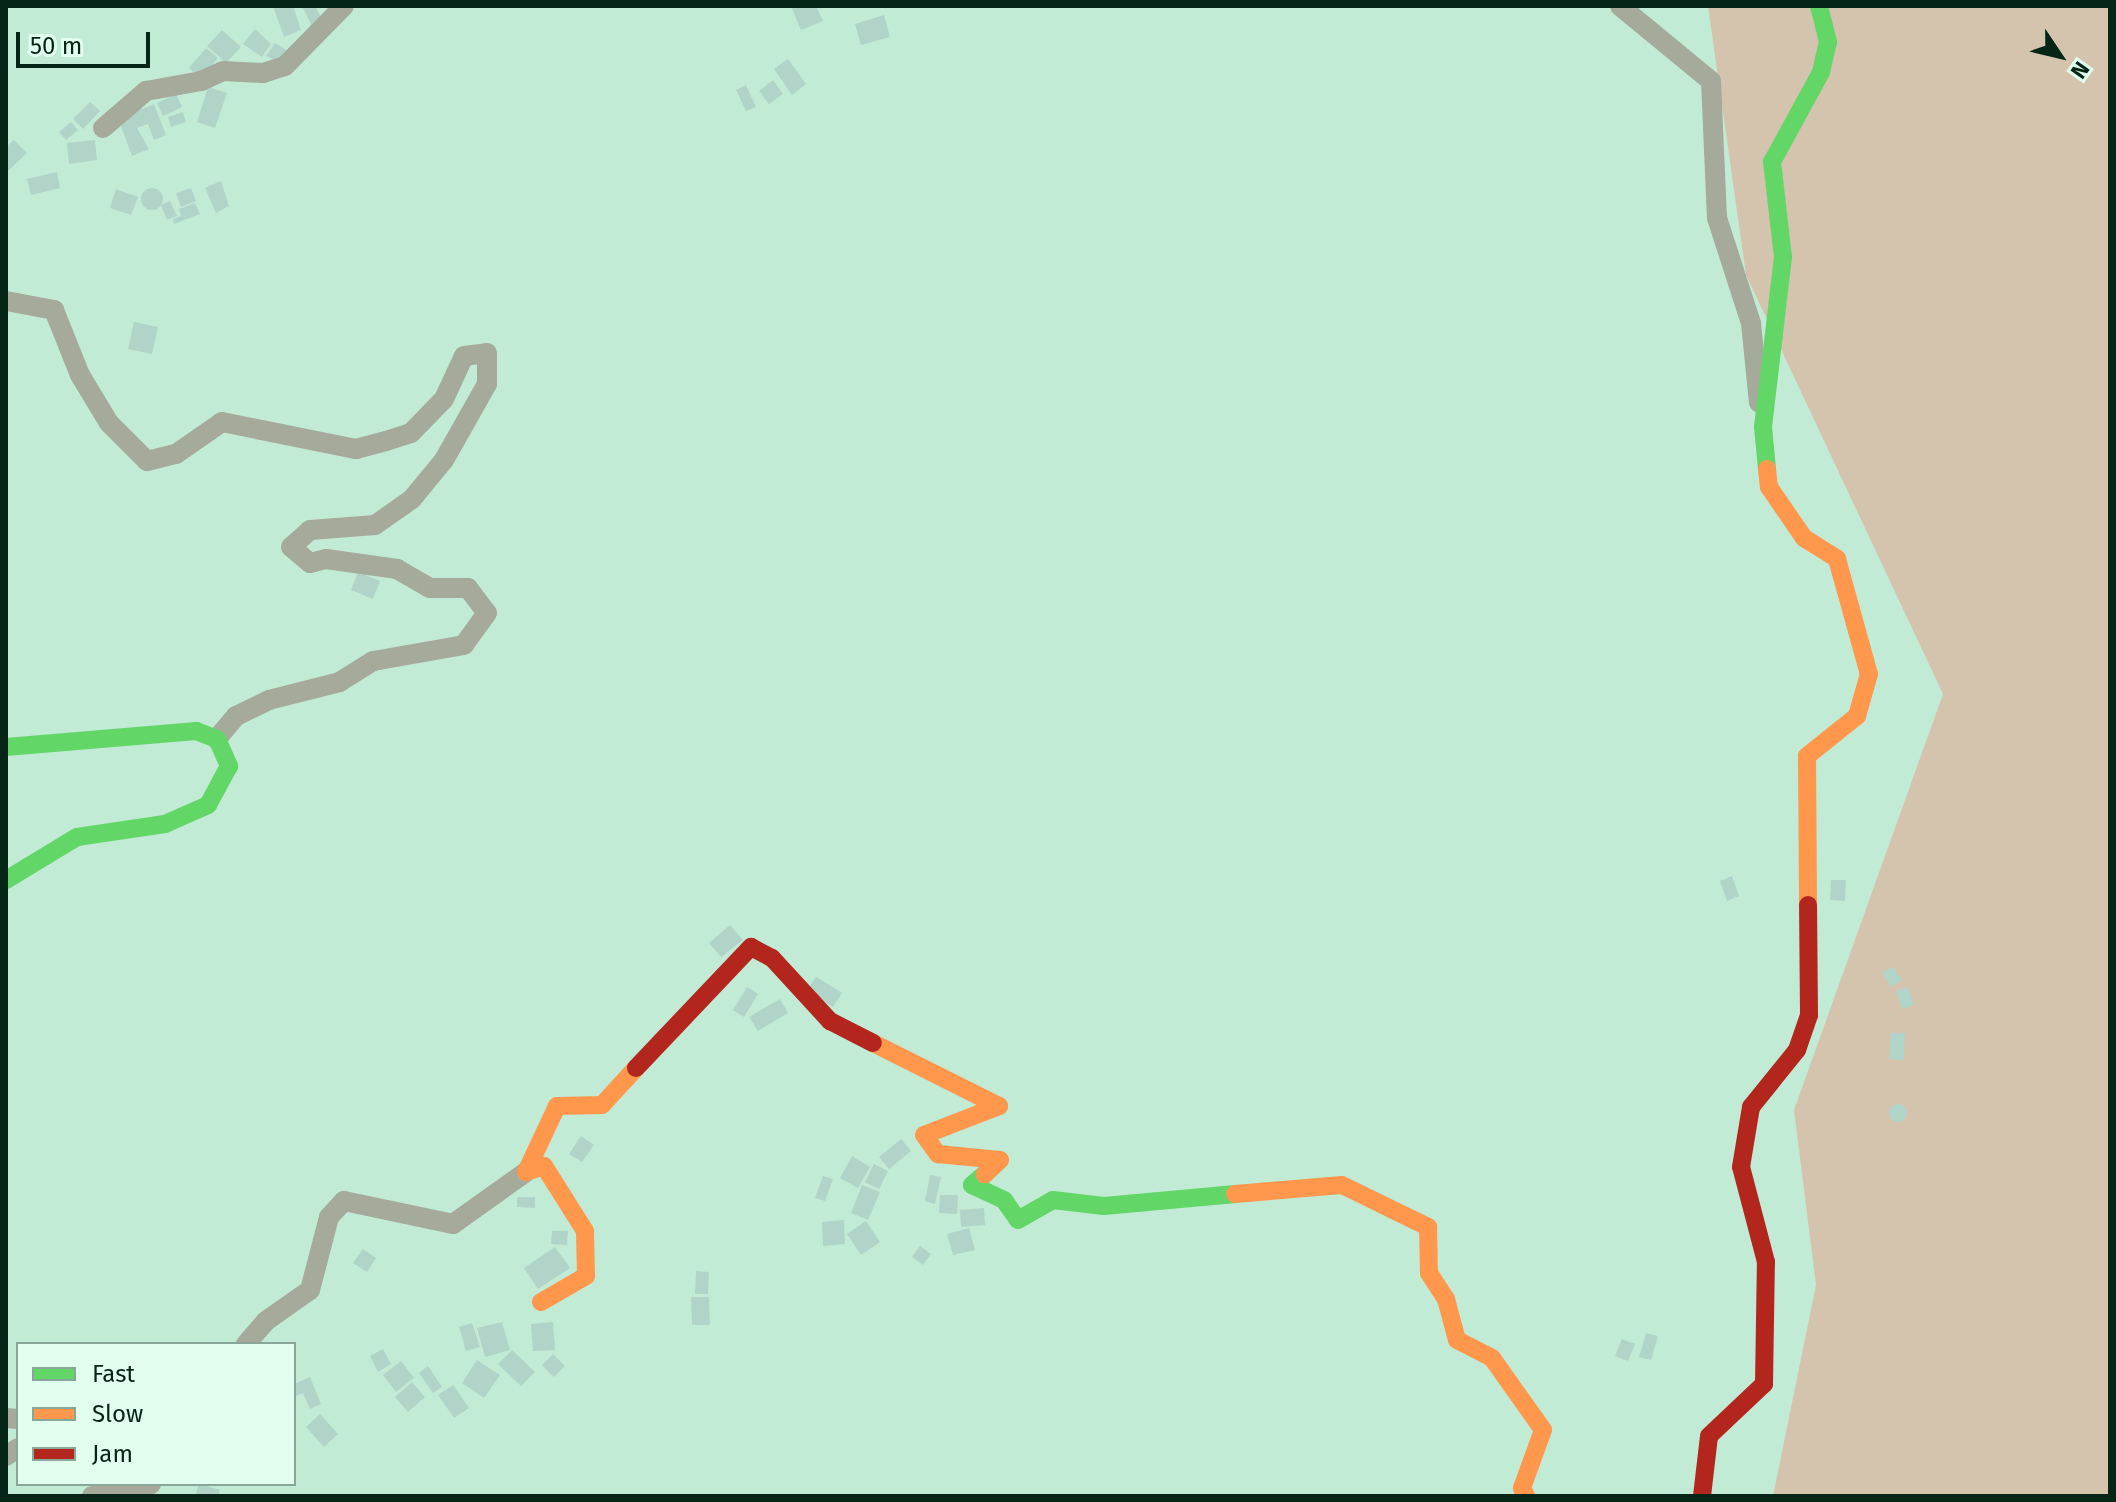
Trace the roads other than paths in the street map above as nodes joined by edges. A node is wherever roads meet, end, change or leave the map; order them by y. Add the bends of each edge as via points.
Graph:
1 (344, 6) edge
2 (1620, 6) edge
3 (1819, 6) edge
4 (103, 128) dead end
5 (6, 301) edge
6 (1763, 427) junction
7 (217, 739) junction
8 (6, 747) edge
9 (6, 880) edge
10 (526, 1172) junction
11 (541, 1302) dead end
12 (248, 1342) edge
13 (147, 1486) edge
14 (92, 1496) edge
15 (1526, 1496) edge
16 (1702, 1496) edge

1 - 4 street via 285,66 263,73 223,71 201,81 146,91
2 - 6 street via 1711,81 1717,218 1751,323
3 - 6 street via 1828,42 1821,72 1772,162 1783,257
5 - 7 street via 54,310 80,375 109,423 147,461 176,454 222,422 356,449 386,441 411,433 444,399 464,356 487,353 487,384 444,460 412,499 375,525 310,530 291,547 310,563 326,559 397,569 430,588 468,588 487,613 464,645 373,661 340,682 269,700 236,716
6 - 16 street via 1769,487 1804,538 1837,559 1869,674 1857,716 1807,756 1809,1015 1797,1050 1751,1107 1741,1167 1766,1262 1764,1384 1709,1436
7 - 8 street via 196,731
7 - 9 street via 229,766 208,805 165,824 77,837
10 - 11 street via 544,1166 585,1231 586,1276
10 - 12 street via 453,1224 344,1201 329,1217 310,1290 266,1321
10 - 15 street via 557,1106 602,1105 751,947 772,958 830,1021 999,1106 924,1135 938,1154 1000,1160 972,1185 1004,1200 1018,1220 1053,1200 1104,1206 1342,1185 1428,1227 1429,1273 1446,1299 1457,1340 1492,1358 1543,1430 1522,1488
13 - 14 street via 132,1493

